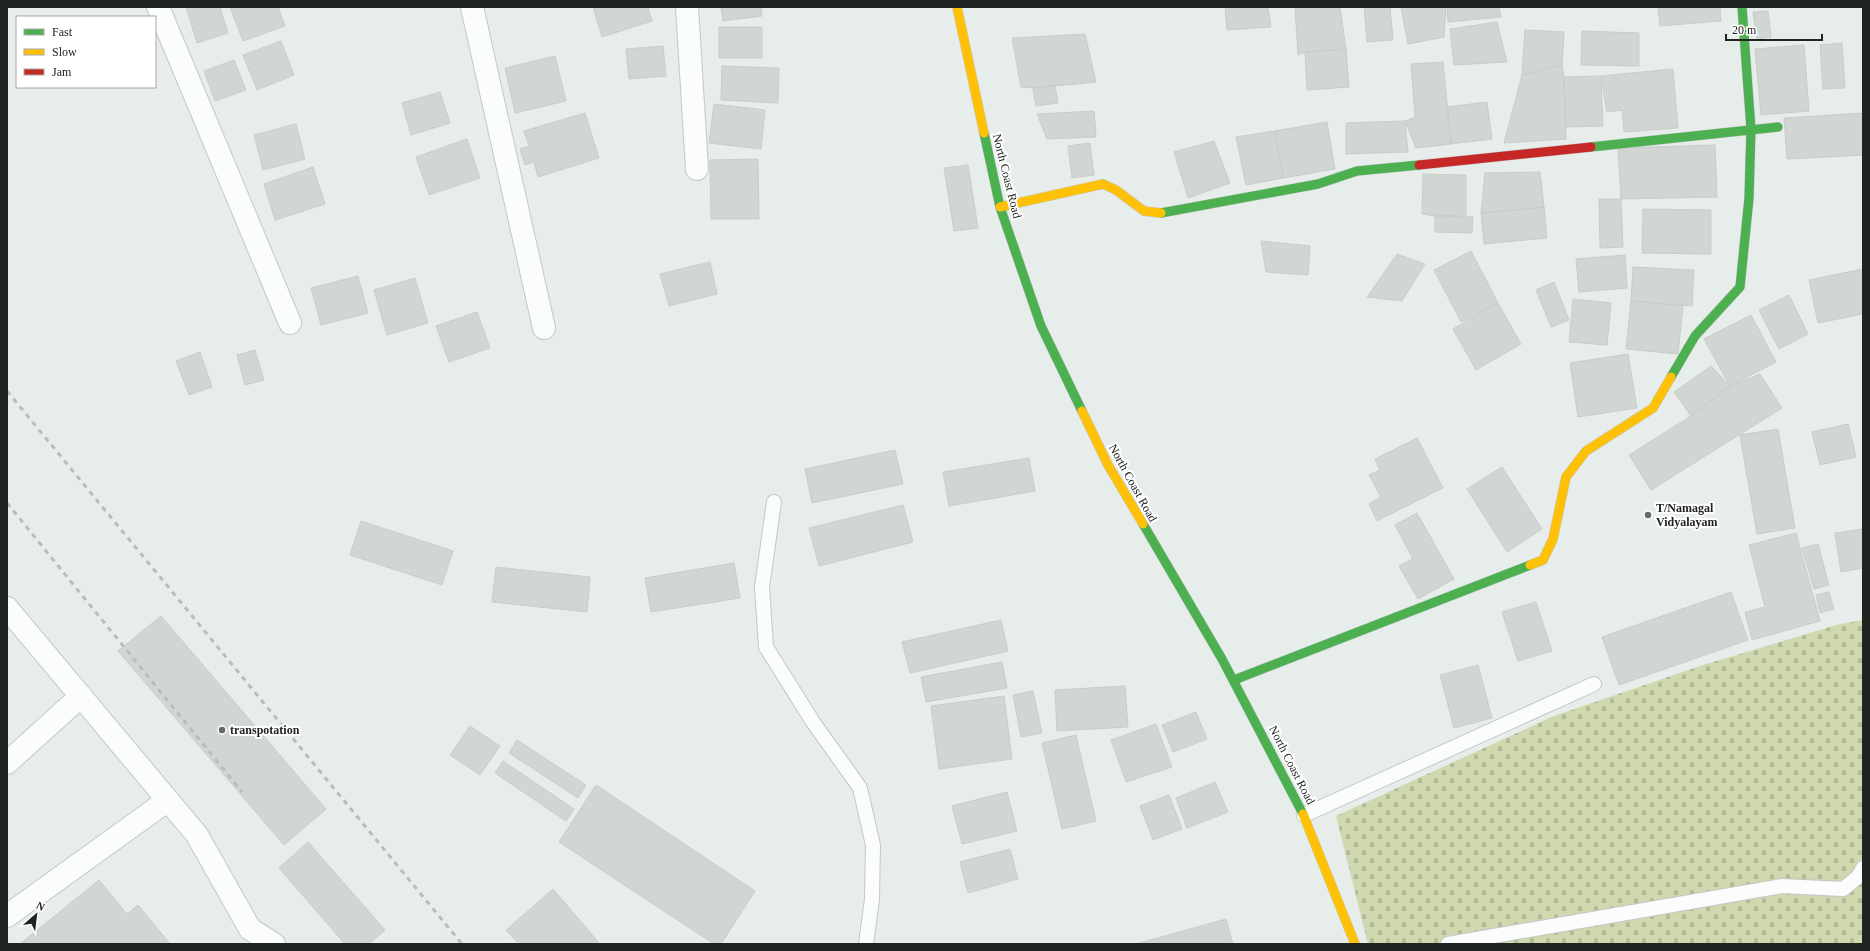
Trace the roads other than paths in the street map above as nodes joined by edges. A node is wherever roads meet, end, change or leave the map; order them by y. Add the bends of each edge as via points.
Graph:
1 (158, 7) edge
2 (472, 7) edge
3 (687, 7) edge
4 (957, 7) edge
5 (1742, 7) edge
6 (1778, 127) dead end
7 (1751, 129) junction
8 (697, 169) dead end
9 (1000, 207) junction
10 (290, 324) dead end
11 (544, 328) dead end
12 (774, 502) dead end
13 (7, 608) edge
14 (1234, 680) junction
15 (1594, 684) dead end
16 (81, 696) junction
17 (7, 764) edge
18 (168, 800) junction
19 (1304, 815) junction
20 (1863, 868) edge
21 (7, 916) edge
22 (274, 944) edge
23 (866, 944) edge
24 (1355, 944) edge
25 (1448, 944) edge

1 - 10 street
2 - 11 street
3 - 8 street
4 - 9 street, North Coast Road
5 - 7 street
6 - 7 street
7 - 9 street via 1357,171 1318,184 1158,214 1144,211 1116,190 1103,184
7 - 14 street via 1750,198 1740,287 1695,336 1653,408 1586,451 1566,477 1553,538 1543,560
9 - 14 street, North Coast Road via 1041,326 1108,465
12 - 23 lane via 762,588 766,647 813,722 860,788 873,844 872,900
13 - 16 street
14 - 19 street, North Coast Road
15 - 19 lane
16 - 17 street
16 - 18 street
18 - 21 street
18 - 22 street via 197,835 250,930
19 - 24 street, North Coast Road
20 - 25 lane via 1858,877 1843,889 1782,886

